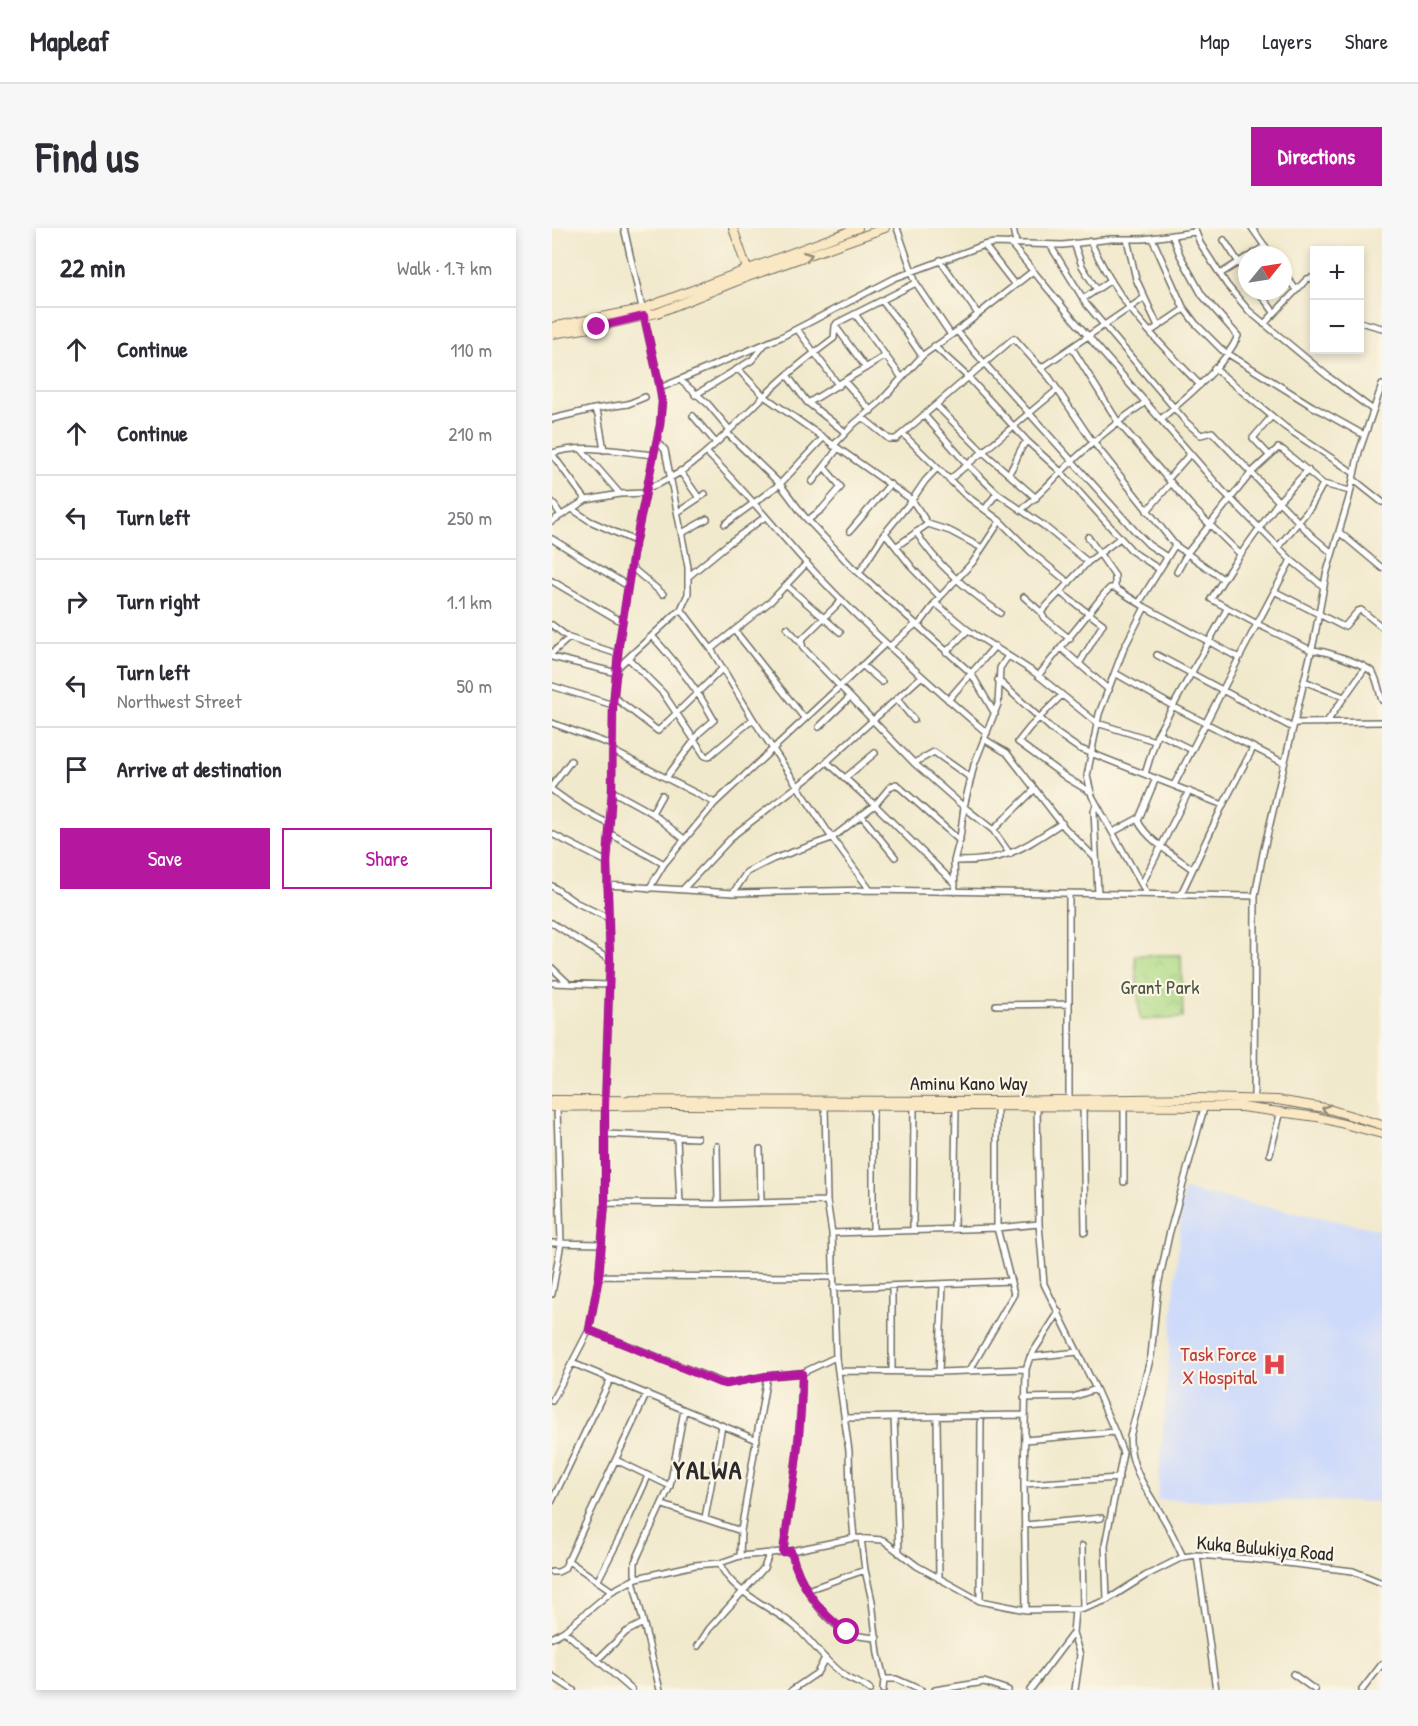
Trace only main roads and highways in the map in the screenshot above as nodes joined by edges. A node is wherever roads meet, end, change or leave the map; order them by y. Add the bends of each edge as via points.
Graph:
1 (733, 228) edge
2 (858, 228) edge
3 (885, 228) edge
4 (747, 269) junction
5 (643, 313) junction
6 (552, 327) edge
7 (552, 334) edge
8 (1290, 1102) junction
9 (1069, 1103) junction
10 (606, 1104) junction
11 (554, 1105) edge
12 (1285, 1112) junction
13 (1382, 1125) edge
14 (1382, 1134) edge

1 - 4 main road
2 - 4 main road
5 -> 3 main road
4 - 5 main road
5 - 6 main road
5 - 7 main road via 597,327
8 - 9 main road, Aminu Kano Way via 1199,1098
8 - 12 main road
13 -> 8 main road, Aminu Kano Way
9 - 10 main road, Aminu Kano Way
9 - 10 main road, Aminu Kano Way via 1037,1107
9 - 12 main road, Aminu Kano Way via 1241,1107
10 - 11 main road, Aminu Kano Way
12 - 14 main road, Aminu Kano Way

